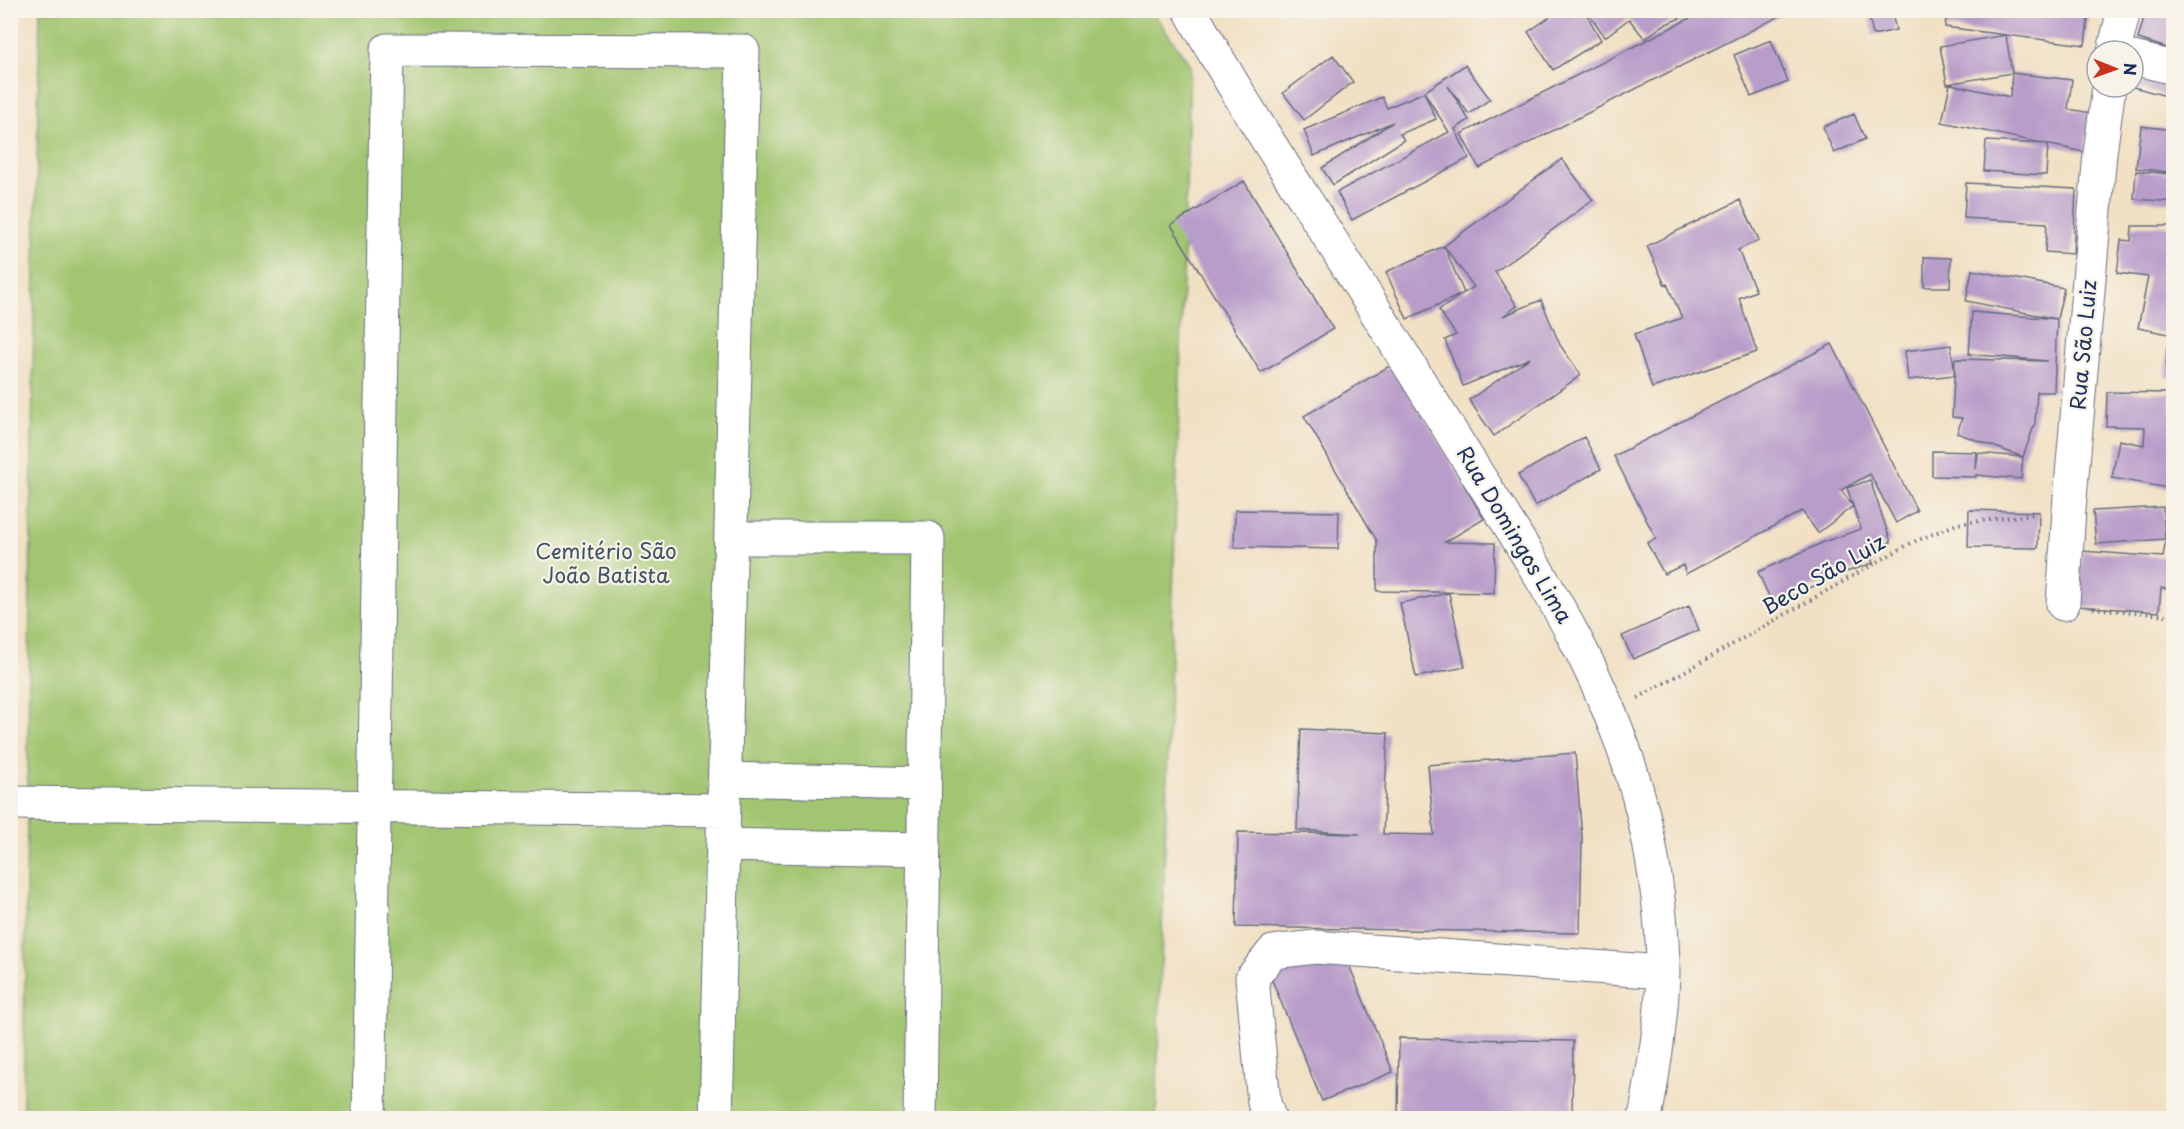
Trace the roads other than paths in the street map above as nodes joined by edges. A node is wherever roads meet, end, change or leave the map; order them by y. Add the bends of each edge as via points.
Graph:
1 (1190, 10) edge
2 (2124, 10) edge
3 (2117, 39) edge
4 (2145, 61) edge
5 (2174, 68) edge
6 (2107, 99) edge
7 (731, 538) junction
8 (2063, 604) road end
9 (924, 784) junction
10 (724, 795) junction
11 (10, 803) edge
12 (375, 807) junction
13 (723, 845) junction
14 (924, 849) junction
15 (1663, 972) junction
16 (369, 1119) edge
17 (716, 1119) edge
18 (920, 1119) edge
19 (1269, 1119) edge
20 (1645, 1119) edge

1 - 15 street, Rua Domingos Lima via 1264,136 1576,636 1609,710 1635,785 1649,841 1661,924
2 - 3 street
4 - 5 street
6 - 8 street, Rua São Luiz
7 - 9 street via 928,538
7 - 10 street
7 - 12 street via 743,51 387,50
9 - 10 street
9 - 14 street
10 - 12 street
10 - 13 street
11 - 12 street
12 - 16 street
13 - 14 street
13 - 17 street
14 - 18 street
15 - 19 street via 1315,947 1273,952 1252,978
15 - 20 street, Rua Domingos Lima

